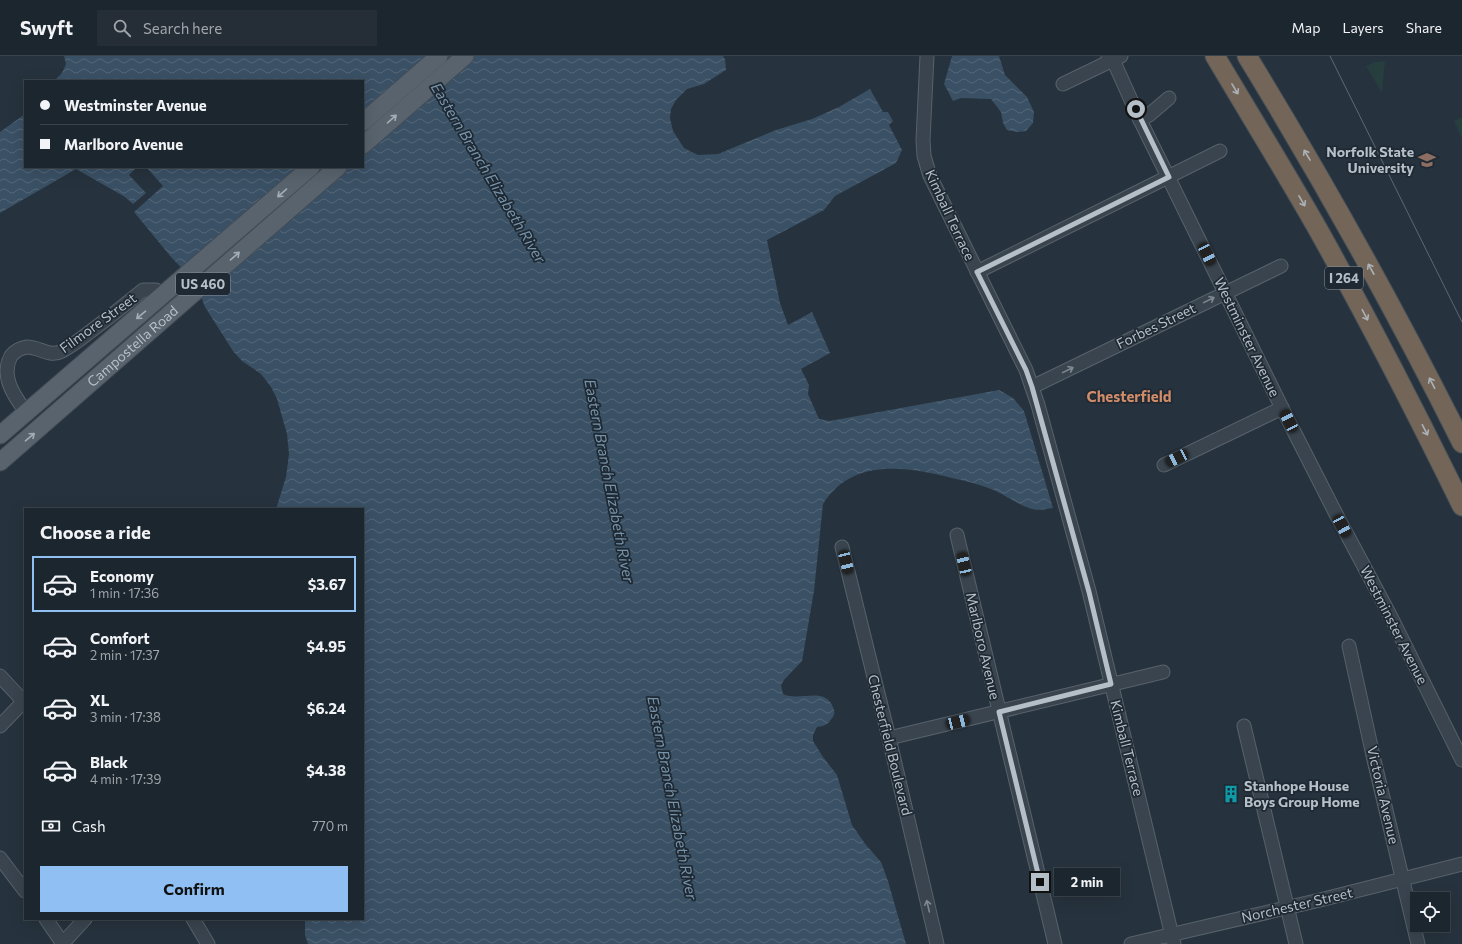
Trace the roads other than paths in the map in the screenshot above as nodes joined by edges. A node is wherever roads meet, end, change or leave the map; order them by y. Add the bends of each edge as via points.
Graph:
1 (439, 56) edge
2 (466, 56) edge
3 (927, 56) edge
4 (1215, 56) edge
5 (1247, 56) edge
6 (1114, 58) edge
7 (1063, 84) dead end
8 (1169, 98) dead end
9 (1140, 120) junction
10 (364, 121) edge
11 (364, 144) edge
12 (1220, 151) dead end
13 (310, 168) edge
14 (337, 168) edge
15 (1169, 177) junction
16 (1281, 266) dead end
17 (977, 272) junction
18 (156, 290) dead end
19 (1226, 292) junction
20 (1032, 387) junction
21 (1282, 408) junction
22 (26, 412) junction
23 (0, 435) edge
24 (1462, 443) edge
25 (0, 462) edge
26 (1164, 465) dead end
27 (1462, 506) edge
28 (956, 535) dead end
29 (842, 547) dead end
30 (1349, 646) dead end
31 (1163, 672) dead end
32 (0, 676) edge
33 (1111, 684) junction
34 (24, 702) edge
35 (999, 712) junction
36 (0, 726) edge
37 (1244, 726) dead end
38 (889, 738) junction
39 (1462, 760) edge
40 (0, 858) edge
41 (1462, 864) edge
42 (1402, 879) junction
43 (24, 890) edge
44 (1287, 907) junction
45 (47, 920) edge
46 (84, 920) edge
47 (194, 920) edge
48 (1173, 939) edge
49 (63, 944) edge
50 (208, 944) edge
51 (937, 944) edge
52 (1055, 944) edge
53 (1131, 944) edge
54 (1296, 944) edge
55 (1418, 944) edge

1 - 10 main road
11 -> 2 main road
3 - 17 street, Kimball Terrace via 924,156 938,196
4 -> 27 highway, I 264 via 1335,260
24 -> 5 highway, I 264 via 1324,184
6 - 7 street
6 - 9 street, Westminster Avenue
8 - 9 street
9 - 15 street, Westminster Avenue
12 - 15 street
13 -> 22 main road, Campostella Road / US 460
25 -> 14 main road, Campostella Road / US 460
15 - 17 street
15 - 19 street, Westminster Avenue
16 - 19 street, Forbes Street
17 - 20 street, Kimball Terrace
18 - 22 street, Filmore Street via 143,290 72,345 56,354 27,347 14,352 5,366 4,375 11,392
20 -> 19 street, Forbes Street
19 - 21 street, Westminster Avenue
20 - 33 street, Kimball Terrace via 1089,592
21 - 26 street
21 - 39 street, Westminster Avenue
22 - 23 main road, Campostella Road / US 460
28 - 35 street, Marlboro Avenue
29 - 38 street, Chesterfield Boulevard
30 - 42 street, Victoria Avenue
31 - 33 street
32 - 34 street
33 - 35 street
33 - 48 street, Kimball Terrace
34 - 36 street
35 - 38 street
35 - 52 street, Marlboro Avenue
37 - 44 street
51 -> 38 street, Chesterfield Boulevard
40 - 43 street
41 - 42 street, Norchester Street
42 - 44 street, Norchester Street
42 - 55 street, Victoria Avenue
44 - 48 street, Norchester Street
44 - 54 street
45 - 49 street
46 - 49 street
47 - 50 street
48 - 53 street, Norchester Street

